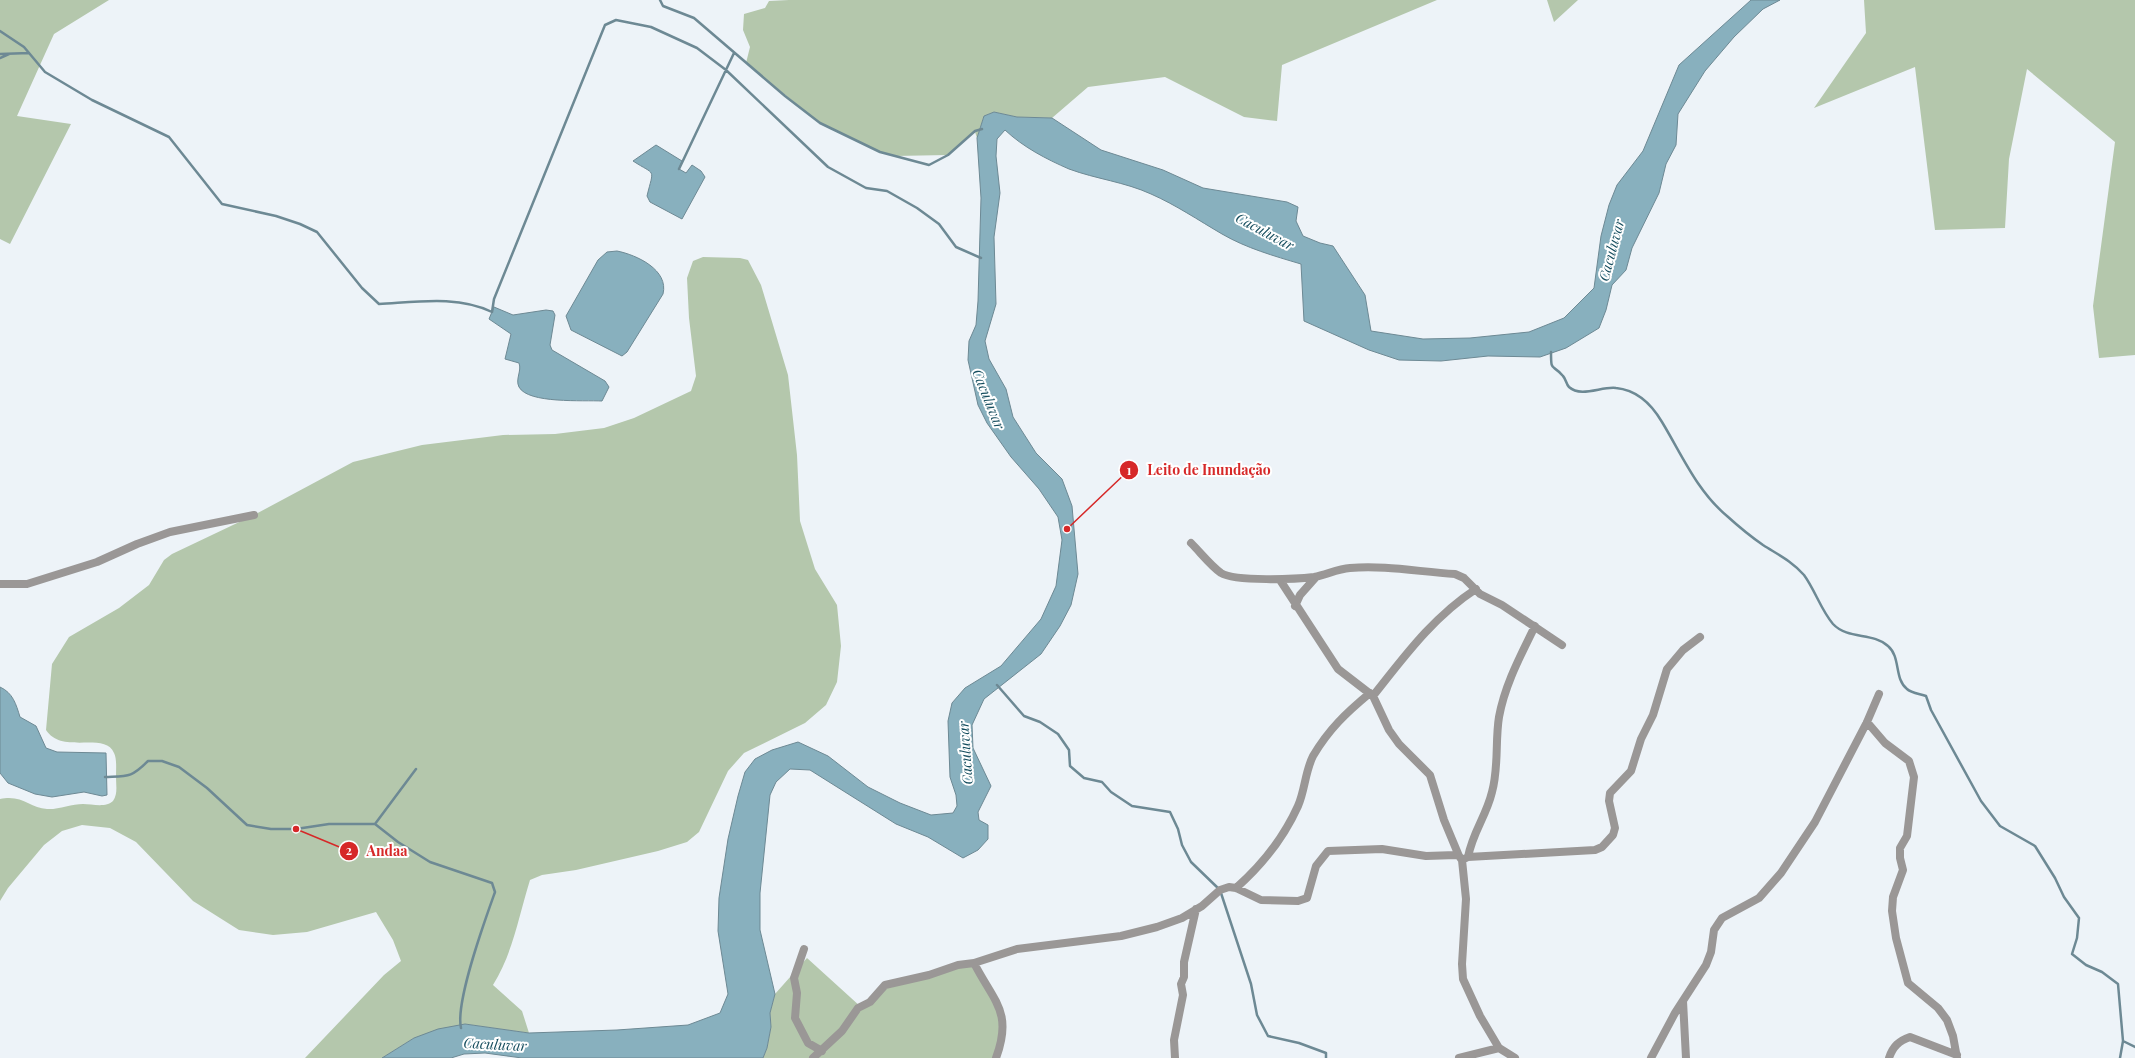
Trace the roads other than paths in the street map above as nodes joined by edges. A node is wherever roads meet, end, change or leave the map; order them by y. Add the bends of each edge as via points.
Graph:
1 (254, 515) dead end
2 (1191, 543) dead end
3 (1316, 577) junction
4 (1280, 580) junction
5 (0, 584) edge
6 (1476, 589) junction
7 (1295, 606) junction
8 (1535, 626) junction
9 (1700, 636) dead end
10 (1562, 645) dead end
11 (1879, 694) dead end
12 (1371, 695) junction
13 (1868, 722) junction
14 (1463, 858) junction
15 (1236, 888) junction
16 (1196, 909) junction
17 (804, 949) dead end
18 (974, 963) junction
19 (1683, 1001) junction
20 (1500, 1048) junction
21 (822, 1050) junction
22 (1957, 1057) edge
23 (813, 1058) edge
24 (996, 1058) edge
25 (1174, 1058) edge
26 (1459, 1058) edge
27 (1515, 1058) edge
28 (1650, 1058) edge
29 (1686, 1058) edge
30 (1890, 1058) edge

1 - 5 street via 170,532 97,562 27,584
2 - 4 street via 1222,574
3 - 4 street
3 - 6 street via 1349,568 1393,568 1456,574
3 - 7 street
4 - 7 street
6 - 8 street via 1480,594
6 - 12 street via 1453,604 1420,637
7 - 12 street via 1338,669
8 - 10 street
8 - 14 street via 1504,695 1499,718 1493,792
9 - 14 street via 1683,650 1668,669 1631,771 1610,793 1608,801 1614,835 1609,841 1595,850
11 - 13 street
12 - 14 street via 1389,730 1434,782 1444,820
12 - 15 street via 1341,717 1326,736 1312,758 1299,805 1284,831 1255,871
13 - 19 street via 1815,822 1770,888 1759,898 1722,918 1714,930 1706,965
13 - 22 street via 1885,743 1909,761 1914,777 1907,836 1900,848 1903,870 1893,897 1892,911 1896,938 1908,983 1938,1008 1947,1020
14 - 15 street via 1426,856 1382,849 1328,850 1316,866 1307,898 1298,901 1261,900
14 - 20 street via 1466,899 1463,979 1480,1016
15 - 16 street via 1220,890
16 - 18 street via 1182,918 1157,927 1121,936 1018,949
16 - 25 street via 1184,962 1184,977 1181,984 1183,996 1174,1040
17 - 21 street via 794,978 797,993 795,1018 808,1043
18 - 21 street via 885,985 870,1002 858,1008 842,1031
18 - 24 street via 998,1004 1004,1020 1003,1036
19 - 28 street
19 - 29 street
20 - 26 street
20 - 27 street
21 - 23 street
22 - 30 street via 1910,1037 1899,1041 1891,1051

